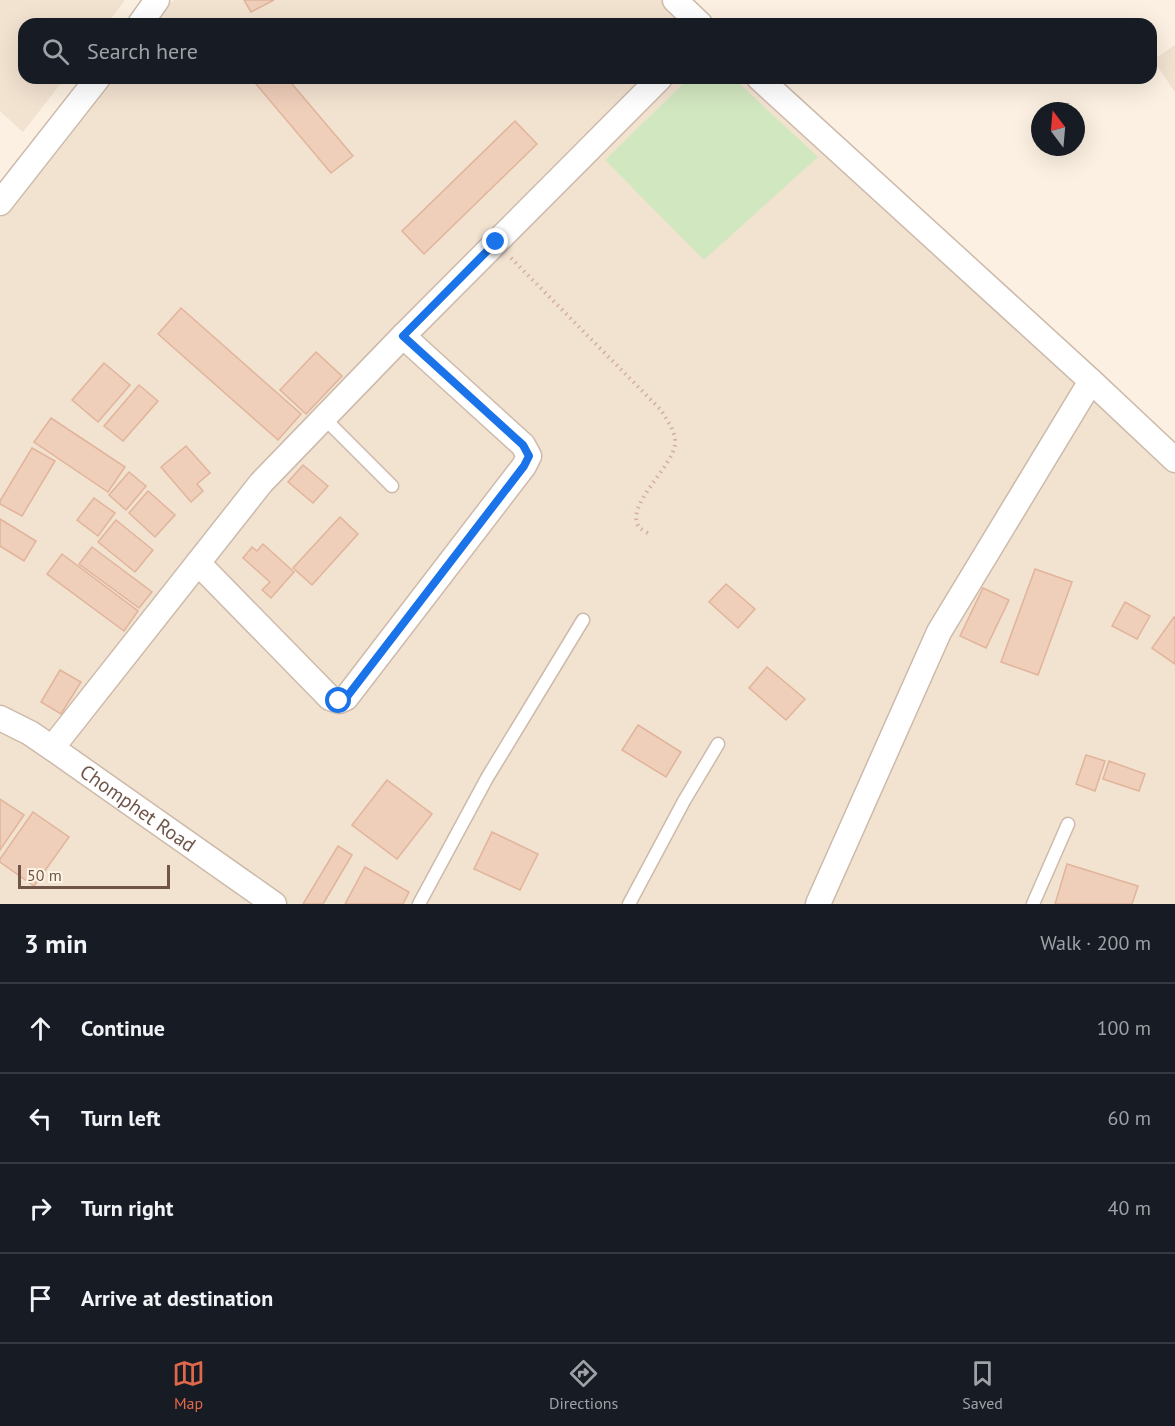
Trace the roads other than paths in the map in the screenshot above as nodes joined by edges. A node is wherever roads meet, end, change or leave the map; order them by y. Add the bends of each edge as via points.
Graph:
1 (157, 0) edge
2 (675, 0) edge
3 (144, 18) edge
4 (694, 18) edge
5 (94, 84) edge
6 (654, 84) edge
7 (766, 84) edge
8 (0, 203) edge
9 (403, 336) junction
10 (1091, 381) junction
11 (324, 418) junction
12 (1175, 460) edge
13 (392, 486) dead end
14 (198, 563) junction
15 (583, 621) dead end
16 (0, 718) edge
17 (718, 744) dead end
18 (52, 748) junction
19 (1068, 824) dead end
20 (274, 904) edge
21 (419, 904) edge
22 (629, 904) edge
23 (818, 904) edge
24 (1033, 904) edge

1 - 3 street
2 - 4 street
5 - 8 street
6 - 9 street
7 - 10 street
9 - 11 street
9 - 14 street via 523,445 529,456 346,698 330,698
10 - 12 street
10 - 23 street via 939,632
11 - 13 lane
11 - 14 street via 261,483
14 - 18 street
15 - 21 lane via 487,778
16 - 18 street, Chomphet Road
17 - 22 lane
18 - 20 street, Chomphet Road
19 - 24 lane

